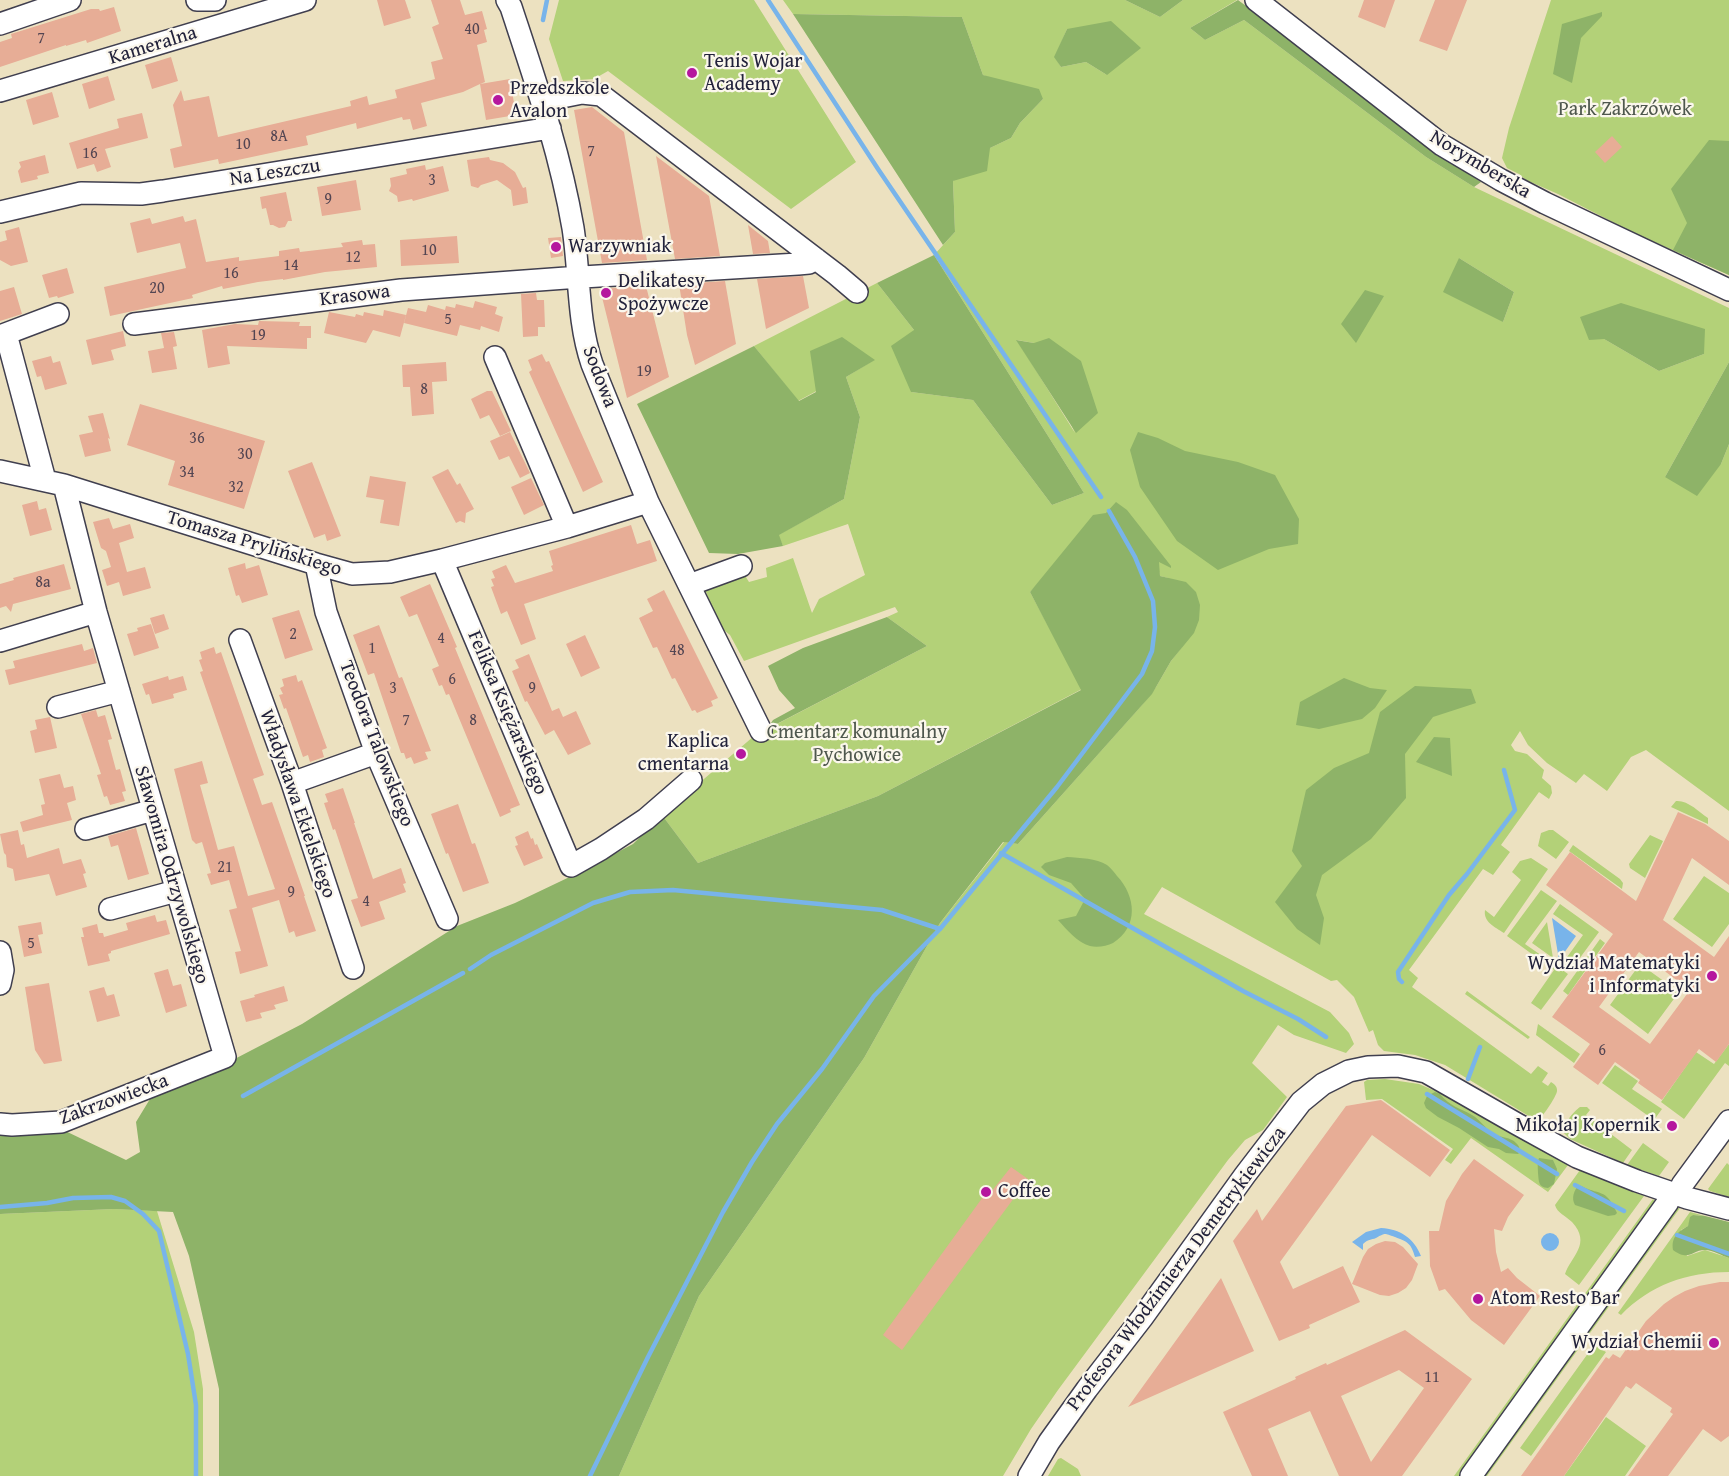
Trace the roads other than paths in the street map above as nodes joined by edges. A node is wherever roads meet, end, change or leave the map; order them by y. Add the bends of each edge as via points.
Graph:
1 (70, 0) edge
2 (197, 0) edge
3 (215, 0) edge
4 (305, 0) edge
5 (1256, 0) edge
6 (514, 2) edge
7 (0, 24) edge
8 (0, 91) edge
9 (542, 101) junction
10 (550, 128) junction
11 (0, 212) edge
12 (816, 259) junction
13 (578, 277) junction
14 (1729, 290) edge
15 (857, 292) dead end
16 (58, 314) dead end
17 (134, 324) dead end
18 (3, 335) edge
19 (495, 357) dead end
20 (0, 471) edge
21 (54, 483) junction
22 (648, 502) junction
23 (567, 527) junction
24 (442, 560) junction
25 (316, 564) junction
26 (741, 566) dead end
27 (689, 585) junction
28 (96, 612) junction
29 (0, 640) edge
30 (240, 640) dead end
31 (119, 691) junction
32 (58, 707) dead end
33 (761, 731) dead end
34 (376, 753) junction
35 (691, 780) dead end
36 (291, 783) junction
37 (153, 810) junction
38 (86, 829) dead end
39 (176, 891) junction
40 (110, 909) dead end
41 (447, 919) dead end
42 (0, 952) edge
43 (353, 968) dead end
44 (0, 984) edge
45 (225, 1058) joint
46 (1729, 1121) edge
47 (0, 1124) edge
48 (1682, 1185) dead end
49 (1668, 1202) dead end
50 (1729, 1209) edge
51 (1029, 1476) edge
52 (1471, 1476) edge

1 - 7 street
2 - 3 street
4 - 8 street, Kameralna
5 - 14 street, Norymberska via 1442,145 1545,203
6 - 9 street, Sodowa
9 - 10 street, Sodowa
9 - 12 street via 582,93 601,95
10 - 11 street, Na Leszczu via 141,194 81,193
10 - 13 street, Sodowa via 565,185
12 - 13 street, Krasowa via 798,264
12 - 15 street
13 - 17 street, Krasowa via 402,290
13 - 22 street, Sodowa via 586,346
16 - 18 street
18 - 21 street, Sławomira Odrzywolskiego
19 - 23 street
20 - 21 street, Tomasza Prylińskiego
21 - 25 street, Tomasza Prylińskiego
21 - 28 street, Sławomira Odrzywolskiego
22 - 23 street, Tomasza Prylińskiego
22 - 27 street, Sodowa
23 - 24 street, Tomasza Prylińskiego
24 - 25 street, Tomasza Prylińskiego via 390,572 352,574
24 - 35 street, Feliksa Księżarskiego via 571,866 646,819
25 - 34 street, Teodora Talowskiego via 326,612
26 - 27 street
27 - 33 street, Sodowa
28 - 29 street
28 - 31 street, Sławomira Odrzywolskiego
30 - 36 street, Władysława Ekielskiego
31 - 32 street
31 - 37 street, Sławomira Odrzywolskiego
34 - 36 street
34 - 41 street, Teodora Talowskiego
36 - 43 street, Władysława Ekielskiego
37 - 38 street
37 - 39 street, Sławomira Odrzywolskiego
39 - 40 street
39 - 45 street, Sławomira Odrzywolskiego
42 - 44 street
45 - 47 street, Zakrzowiecka via 61,1122
46 - 48 street
49 - 52 street
50 - 51 street, Profesora Włodzimierza Demetrykiewicza via 1637,1181 1577,1156 1426,1072 1398,1066 1368,1066 1349,1071 1317,1088 1301,1102 1081,1398

